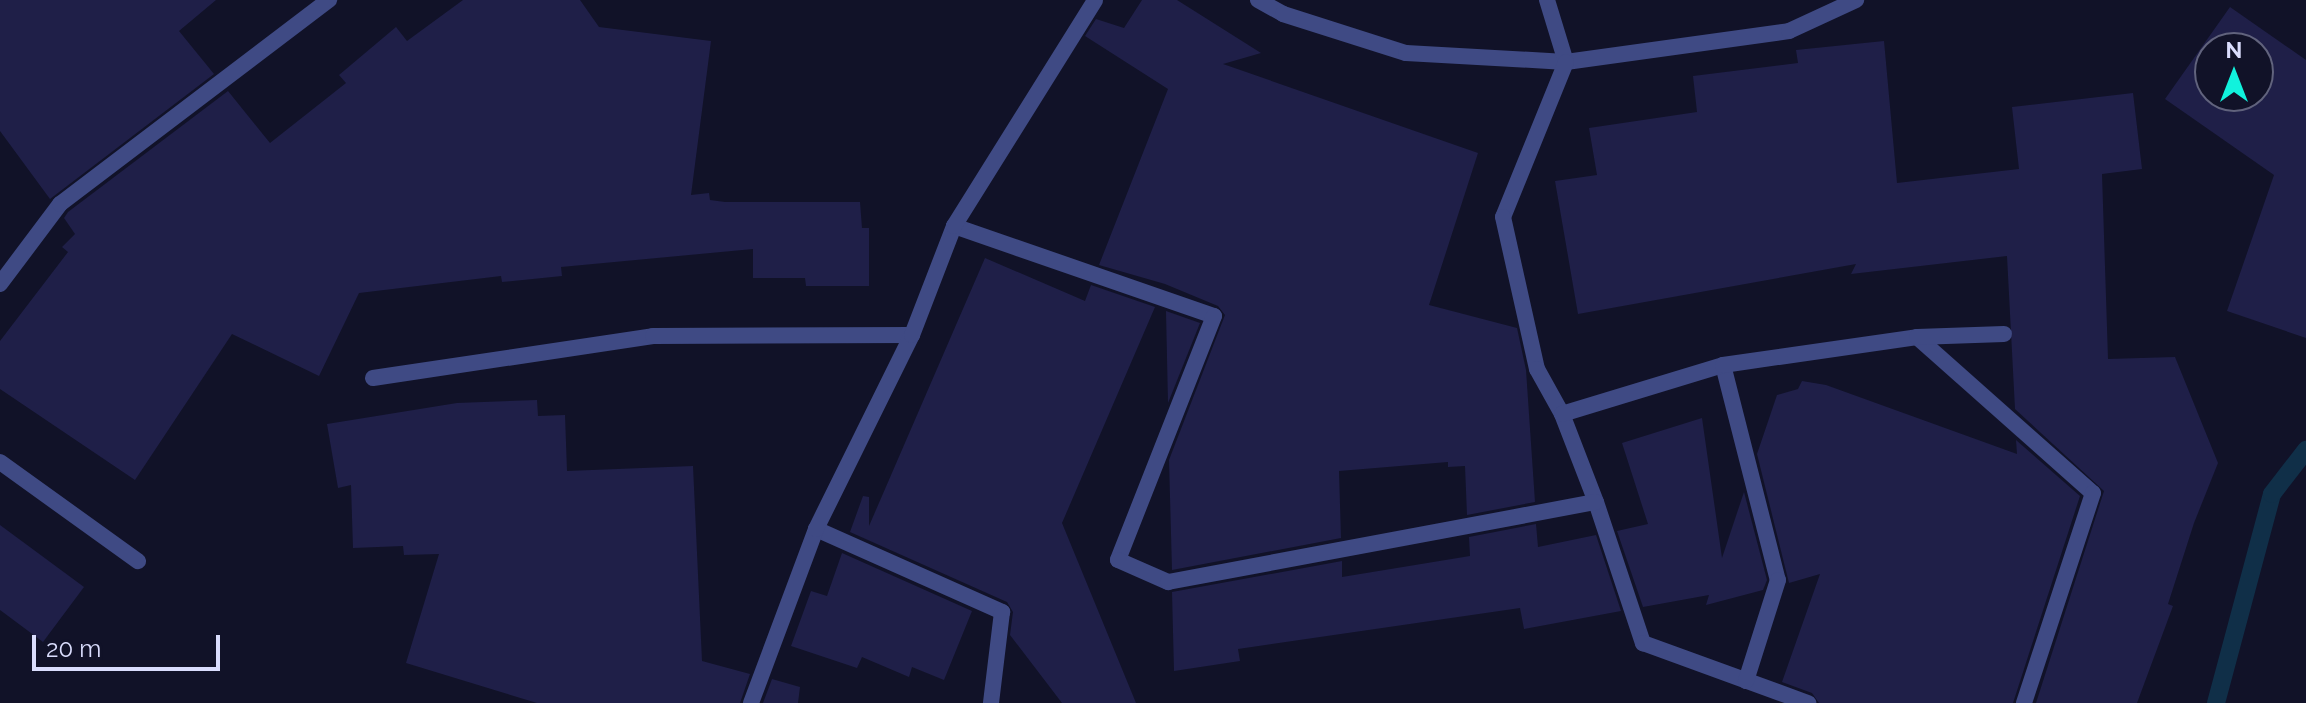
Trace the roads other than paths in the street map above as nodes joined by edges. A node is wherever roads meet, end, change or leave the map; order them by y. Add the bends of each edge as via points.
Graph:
1 (329, 0) edge
2 (1095, 0) edge
3 (1258, 0) edge
4 (1547, 0) edge
5 (1856, 0) edge
6 (1566, 62) junction
7 (954, 226) junction
8 (0, 284) edge
9 (2004, 334) dead end
10 (912, 335) junction
11 (1917, 337) junction
12 (1723, 365) junction
13 (373, 378) dead end
14 (1562, 414) junction
15 (0, 462) edge
16 (1596, 502) junction
17 (816, 529) junction
18 (138, 561) dead end
19 (1746, 681) junction
20 (751, 703) edge
21 (991, 703) edge
22 (1808, 703) edge
23 (2024, 703) edge

1 - 8 street via 60,204
2 - 7 street
3 - 6 street via 1283,14 1406,53
4 - 6 street
5 - 6 street via 1789,31
6 - 14 street via 1503,217 1537,369
7 - 10 street
7 - 16 street via 1214,316 1118,560 1168,582
9 - 11 street
10 - 13 street via 653,336
10 - 17 street
11 - 12 street
11 - 23 street via 2093,493
12 - 14 street
12 - 19 street via 1778,580
14 - 16 street
15 - 18 street
16 - 19 street via 1643,643
17 - 20 street
17 - 21 street via 1002,612
19 - 22 street

